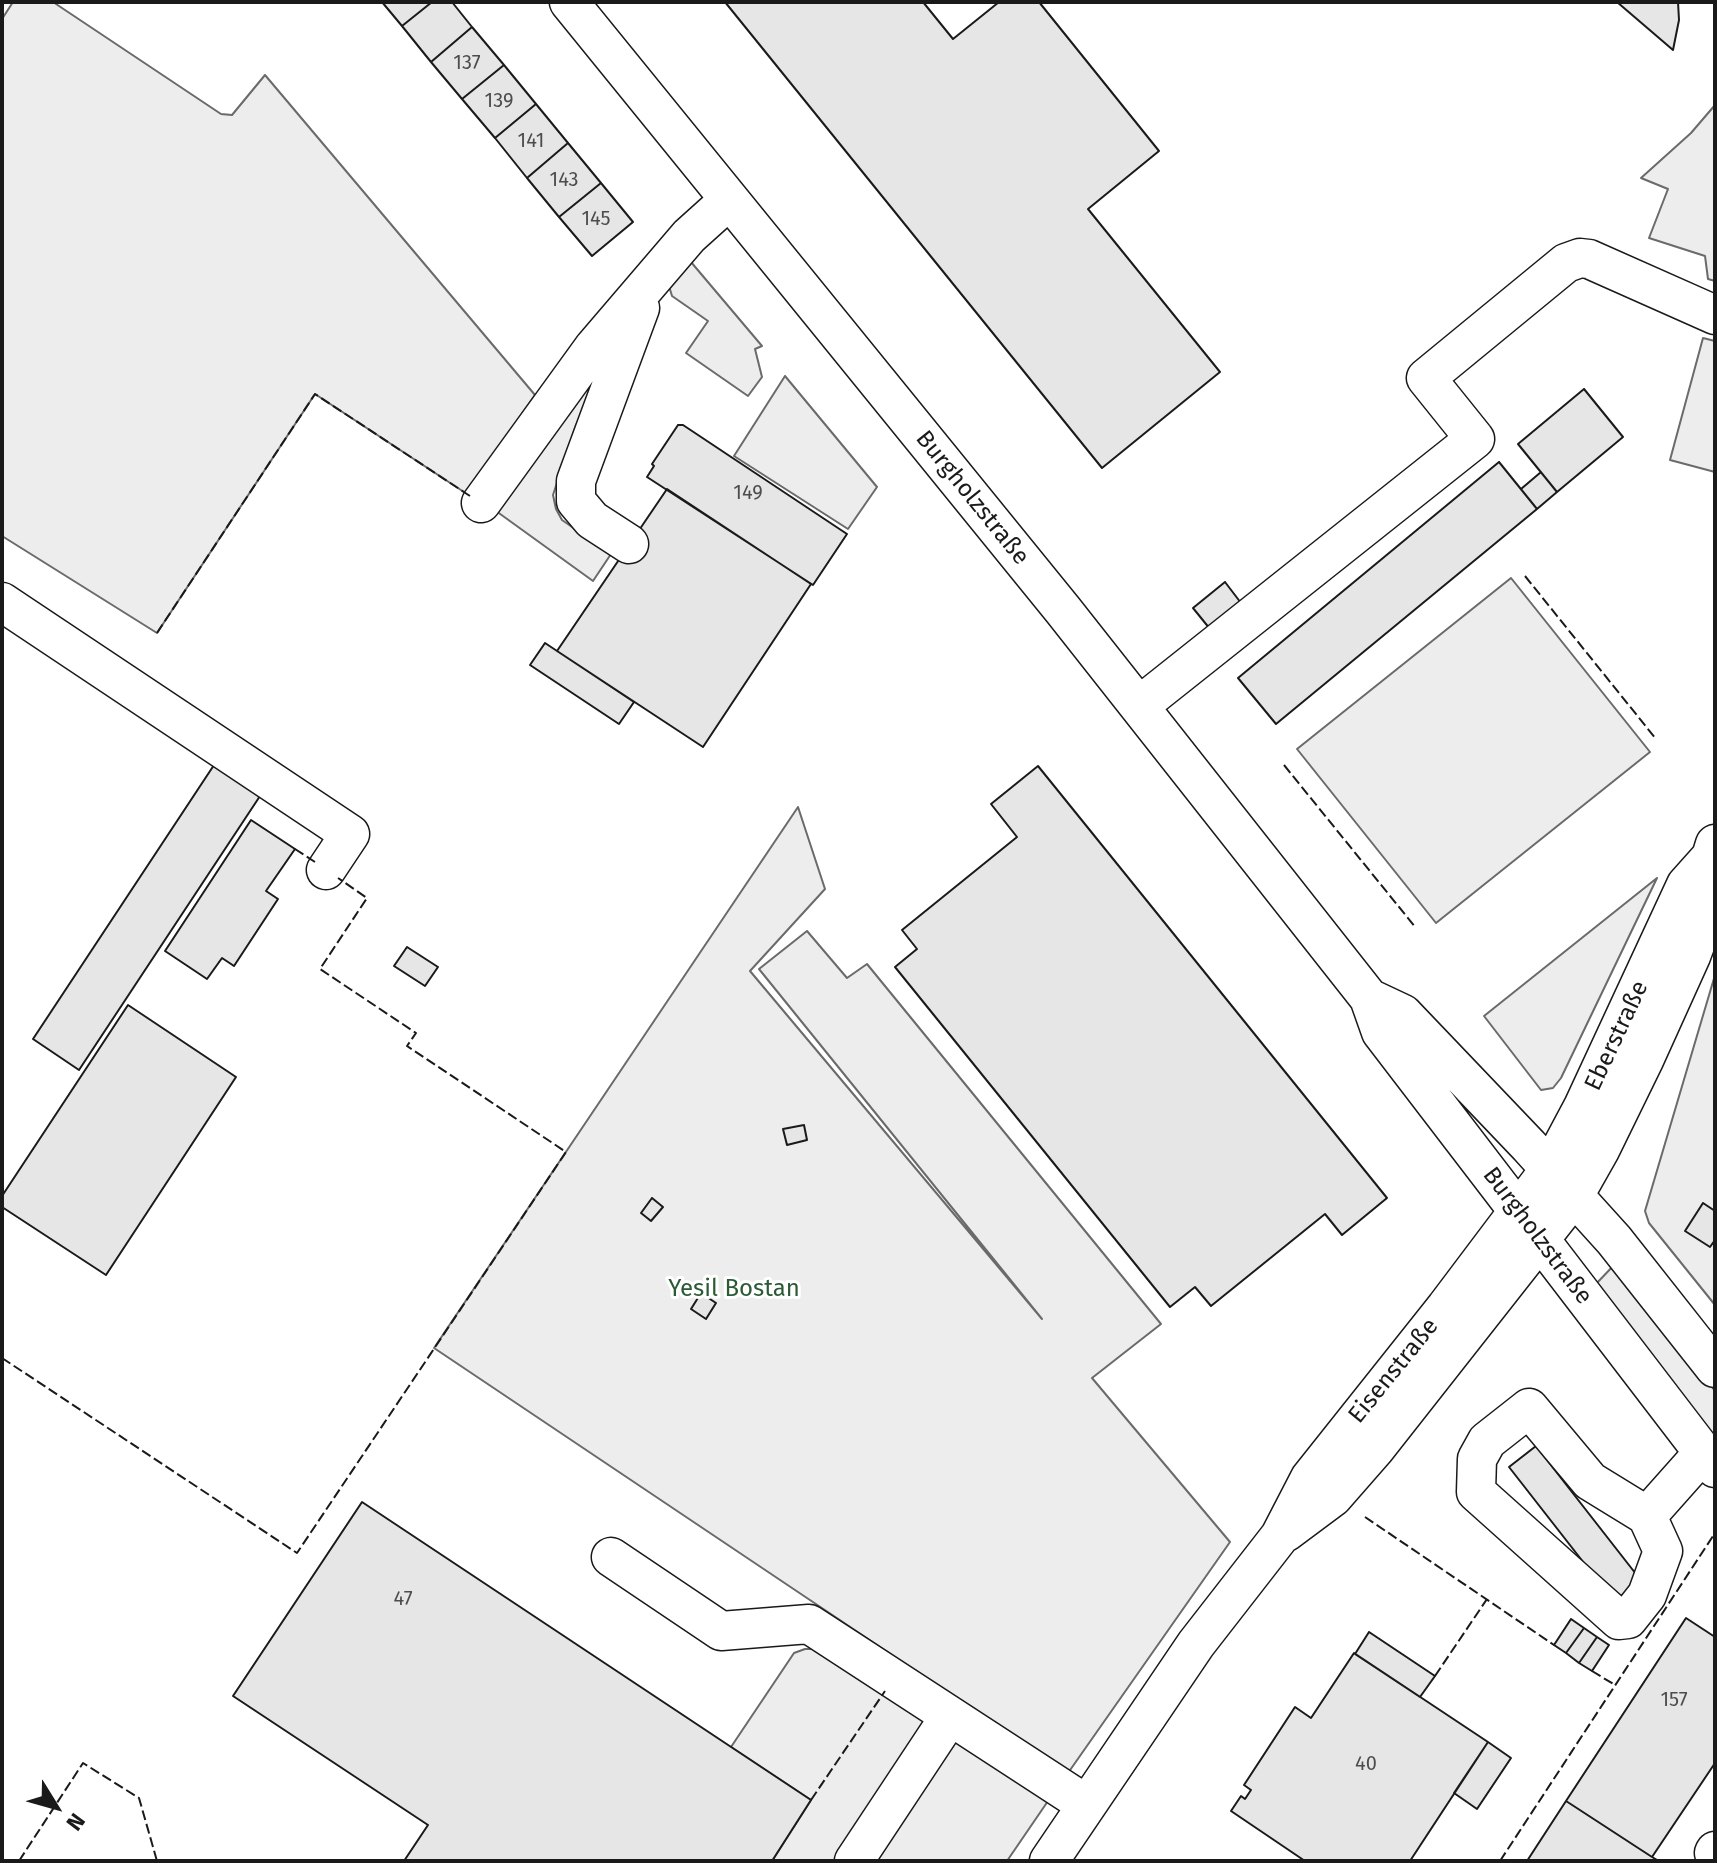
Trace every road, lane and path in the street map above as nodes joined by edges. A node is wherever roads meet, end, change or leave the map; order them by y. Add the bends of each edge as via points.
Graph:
1 (569, 2) edge
2 (729, 200) junction
3 (649, 283) junction
4 (1715, 315) edge
5 (481, 503) dead end
6 (629, 544) dead end
7 (2, 602) edge
8 (1139, 706) junction
9 (326, 870) dead end
10 (1714, 870) edge
11 (1369, 998) junction
12 (1562, 1182) junction
13 (1529, 1226) junction
14 (1715, 1368) edge
15 (1709, 1460) edge
16 (1647, 1516) junction
17 (611, 1557) dead end
18 (950, 1716) junction
19 (1087, 1805) junction
20 (854, 1861) edge
21 (1049, 1861) edge

1 - 2 street, Burgholzstraße
2 - 3 street
2 - 8 street, Burgholzstraße
3 - 5 street via 594,347
3 - 6 street via 576,481 576,501 592,520
4 - 8 street via 1589,259 1566,263 1426,378 1475,439
7 - 9 street via 350,834
8 - 11 street, Burgholzstraße
10 - 12 street, Eberstraße via 1691,956 1644,1060 1600,1150
11 - 12 street, Burgholzstraße via 1403,1014
11 - 13 street, Burgholzstraße via 1381,1032
12 - 13 street, Eberstraße
12 - 14 street, Burgholzstraße
13 - 15 street, Burgholzstraße
13 - 19 street, Eisenstraße via 1310,1478 1280,1536 1196,1644
15 - 16 street
16 - 16 street via 1663,1551 1647,1595 1628,1619 1619,1620 1476,1492 1477,1459 1487,1441 1529,1408 1590,1481
17 - 18 street via 721,1631 809,1624
18 - 19 street
18 - 20 street
19 - 21 street, Eisenstraße

